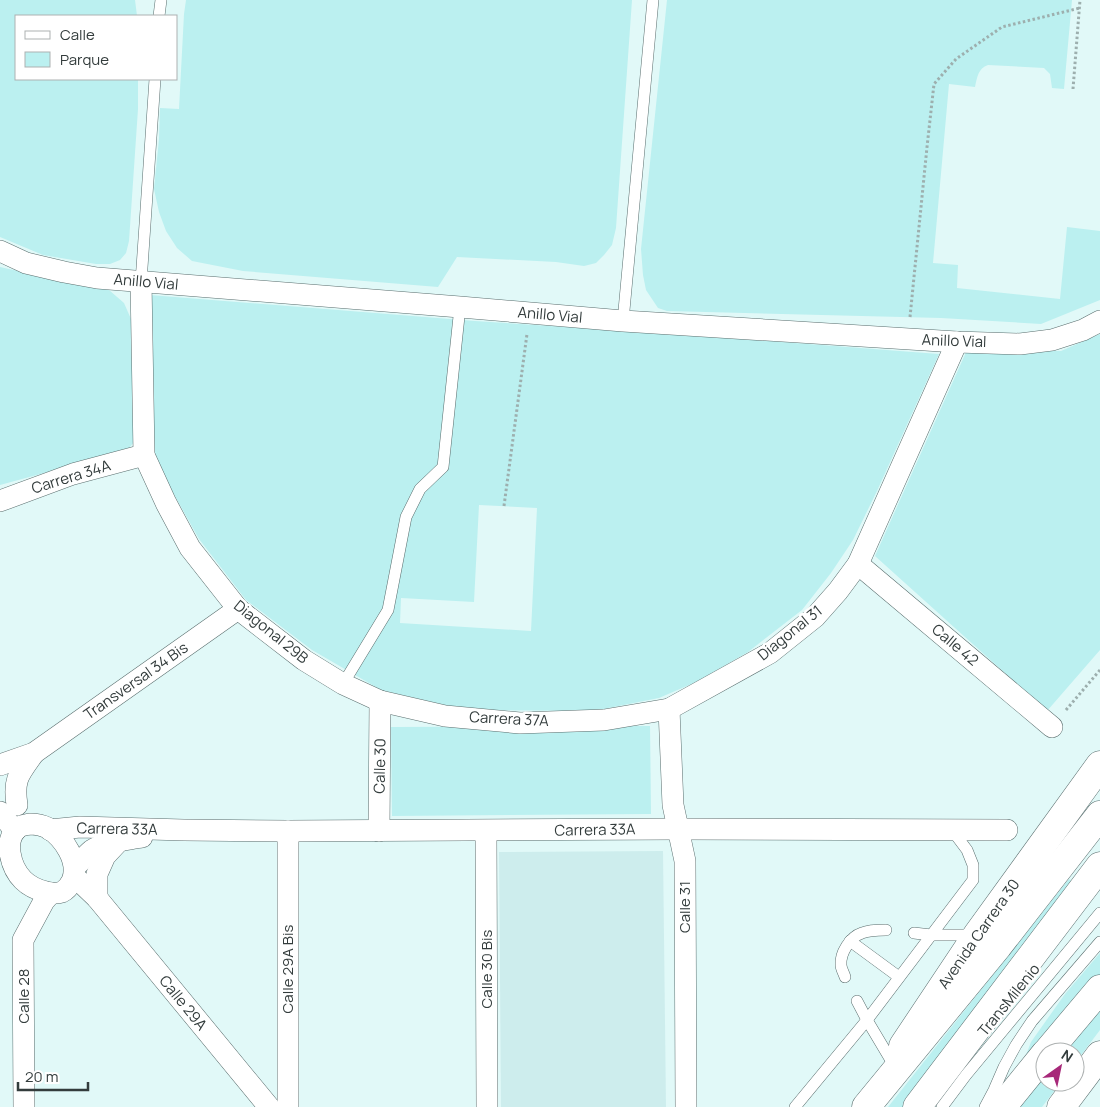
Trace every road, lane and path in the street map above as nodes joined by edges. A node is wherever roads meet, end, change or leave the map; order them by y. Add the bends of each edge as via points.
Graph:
1 (160, 0) edge
2 (653, 0) edge
3 (1080, 0) edge
4 (1080, 8) junction
5 (159, 15) edge
6 (155, 80) edge
7 (1073, 90) dead end
8 (0, 251) edge
9 (141, 282) junction
10 (460, 307) junction
11 (530, 313) junction
12 (622, 321) junction
13 (1100, 322) edge
14 (908, 340) junction
15 (957, 342) junction
16 (144, 455) junction
17 (0, 500) edge
18 (504, 506) dead end
19 (861, 556) junction
20 (238, 609) junction
21 (1100, 670) edge
22 (343, 684) junction
23 (380, 701) junction
24 (669, 709) junction
25 (1052, 727) joint
26 (34, 754) junction
27 (0, 765) edge
28 (1100, 765) edge
29 (0, 792) edge
30 (8, 808) edge
31 (1100, 815) edge
32 (45, 827) junction
33 (678, 829) junction
34 (184, 830) junction
35 (952, 830) junction
36 (1007, 830) dead end
37 (288, 831) junction
38 (379, 831) junction
39 (486, 831) junction
40 (9, 834) edge
41 (119, 841) junction
42 (1100, 866) edge
43 (74, 872) junction
44 (51, 893) junction
45 (97, 898) junction
46 (1100, 913) edge
47 (886, 930) dead end
48 (914, 933) dead end
49 (977, 934) junction
50 (931, 935) junction
51 (850, 941) junction
52 (1100, 942) edge
53 (845, 977) dead end
54 (899, 977) junction
55 (1100, 989) edge
56 (857, 1001) dead end
57 (867, 1020) junction
58 (1055, 1042) edge
59 (1100, 1055) edge
60 (892, 1062) junction
61 (1035, 1066) edge
62 (24, 1107) edge
63 (269, 1107) edge
64 (288, 1107) edge
65 (487, 1107) edge
66 (686, 1107) edge
67 (795, 1107) edge
68 (864, 1107) edge
69 (917, 1107) edge
70 (942, 1107) edge
71 (985, 1107) edge
72 (1002, 1107) edge
73 (1061, 1107) edge

1 - 5 lane
2 - 12 lane
3 - 4 path
4 - 7 path
4 - 14 path via 1002,27 956,60 934,84
6 - 9 lane
8 - 9 street, Anillo Vial via 64,272
9 - 10 street, Anillo Vial
9 - 16 street
10 - 11 street, Anillo Vial
10 - 22 lane via 443,467 420,489 406,517 388,610
11 - 12 street, Anillo Vial
11 - 18 path
12 - 14 street, Anillo Vial
13 - 15 street, Anillo Vial via 1052,340 1020,344
14 - 15 street, Anillo Vial
15 - 19 street, Diagonal 31
16 - 17 street, Carrera 34A via 73,474
16 - 20 street, Diagonal 29B via 190,548
19 - 24 street, Diagonal 31 via 838,591 815,617 770,653
19 - 25 street, Calle 42
20 - 22 street, Diagonal 29B via 304,660
20 - 26 street, Transversal 34 Bis
21 - 25 path
22 - 23 street, Diagonal 29B
23 - 24 street, Carrera 37A via 445,716 520,723 604,720
23 - 38 street, Calle 30
24 - 33 street, Calle 31 via 673,805
26 - 27 street
26 - 30 street via 18,775
28 - 49 main road, Avenida Carrera 30
29 - 30 street
30 - 32 street
30 - 40 street
31 - 68 main road, Avenida Carrera 30 via 998,946
32 - 34 street, Carrera 33A
32 - 40 street via 30,824
32 - 43 street via 69,851
33 - 35 street, Carrera 33A
33 - 39 street, Carrera 33A
33 - 66 street, Calle 31 via 685,860
34 - 37 street, Carrera 33A
34 - 41 street, Carrera 33A
35 - 36 street, Carrera 33A
35 - 50 lane via 967,850 973,865 973,880
37 - 38 street, Carrera 33A
37 - 64 street, Calle 29A Bis
38 - 39 street, Carrera 33A
39 - 65 street, Calle 30 Bis
40 - 44 street via 12,863 23,880 38,890
41 - 43 street, Carrera 33A via 92,851
41 - 45 street via 105,856 97,874
42 - 69 main road
43 - 44 street via 65,889
43 - 45 street, Calle 29A
44 - 62 street, Calle 28 via 23,940
45 - 63 street, Calle 29A
46 - 70 lane, TransMilenio
47 - 51 lane via 860,933
48 - 50 lane
49 - 50 lane
49 - 60 main road, Avenida Carrera 30
50 - 54 lane
51 - 53 lane via 843,952 841,966
51 - 54 lane
52 - 71 lane, TransMilenio via 1032,1021 1012,1052
54 - 57 lane
55 - 58 main road
56 - 57 lane
57 - 60 lane
57 - 67 lane
59 - 73 main road
60 - 68 main road, Avenida Carrera 30
61 - 72 main road

